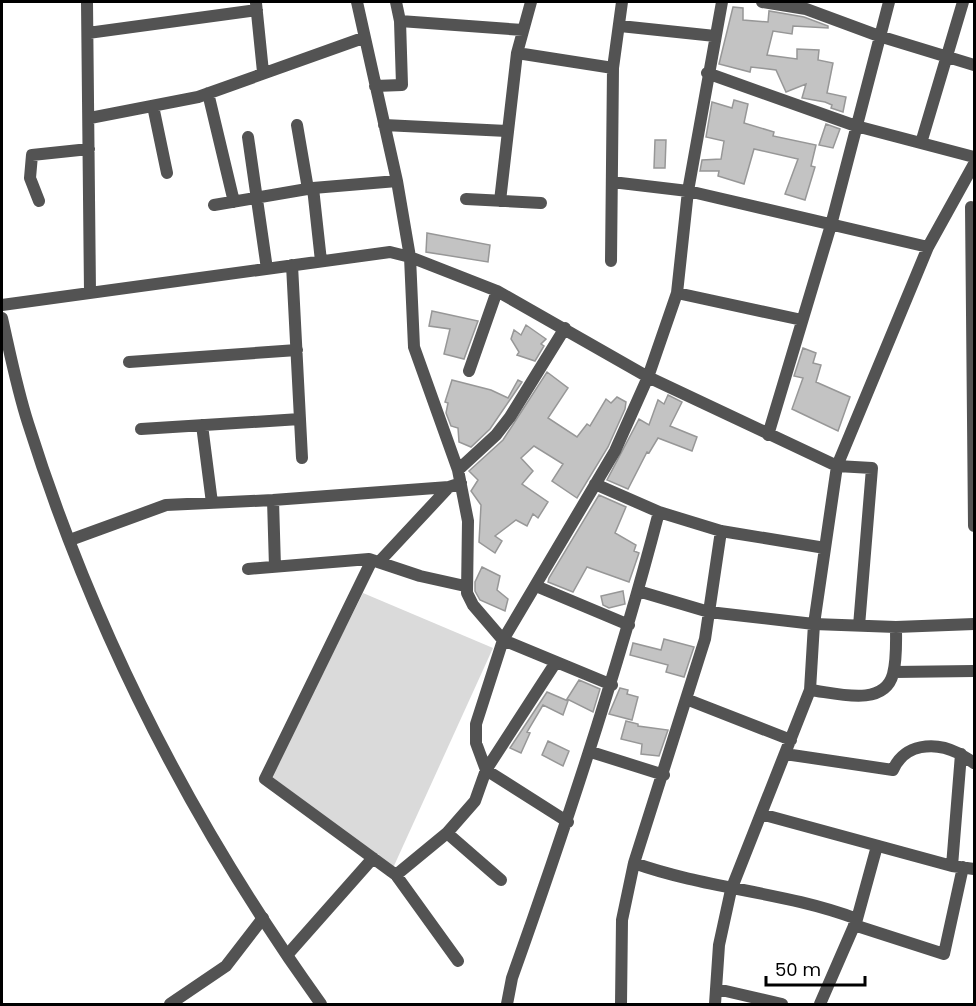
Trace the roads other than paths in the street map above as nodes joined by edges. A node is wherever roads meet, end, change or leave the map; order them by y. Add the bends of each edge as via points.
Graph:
1 (87, 2) edge
2 (357, 2) edge
3 (396, 2) edge
4 (531, 2) edge
5 (622, 2) edge
6 (722, 2) edge
7 (762, 2) edge
8 (890, 2) edge
9 (963, 2) edge
10 (256, 6) edge
11 (400, 21) junction
12 (620, 26) junction
13 (523, 30) junction
14 (88, 33) junction
15 (715, 36) junction
16 (879, 36) junction
17 (363, 38) junction
18 (517, 53) junction
19 (946, 55) junction
20 (975, 65) edge
21 (613, 68) junction
22 (263, 72) junction
23 (707, 73) junction
24 (375, 86) junction
25 (208, 93) junction
26 (153, 106) junction
27 (90, 118) junction
28 (297, 125) dead end
29 (384, 125) junction
30 (856, 126) junction
31 (507, 130) junction
32 (248, 137) dead end
33 (921, 143) junction
34 (89, 150) junction
35 (975, 157) edge
36 (975, 164) edge
37 (166, 173) dead end
38 (397, 181) junction
39 (612, 182) junction
40 (311, 188) junction
41 (688, 191) junction
42 (257, 197) junction
43 (466, 199) dead end
44 (39, 201) dead end
45 (500, 201) junction
46 (234, 202) junction
47 (541, 203) dead end
48 (214, 205) dead end
49 (952, 206) junction
50 (973, 207) edge
51 (831, 225) junction
52 (928, 248) junction
53 (410, 257) junction
54 (321, 261) junction
55 (611, 261) dead end
56 (292, 265) junction
57 (267, 269) junction
58 (497, 291) junction
59 (90, 292) junction
60 (677, 293) junction
61 (2, 305) edge
62 (973, 308) edge
63 (2, 318) edge
64 (802, 320) junction
65 (565, 328) junction
66 (297, 350) junction
67 (129, 362) dead end
68 (469, 371) dead end
69 (648, 377) junction
70 (300, 419) junction
71 (202, 425) junction
72 (141, 429) dead end
73 (768, 435) junction
74 (302, 458) dead end
75 (837, 466) junction
76 (456, 480) junction
77 (595, 484) junction
78 (273, 501) junction
79 (212, 503) junction
80 (659, 512) junction
81 (975, 526) edge
82 (721, 531) junction
83 (69, 540) junction
84 (825, 548) junction
85 (375, 561) junction
86 (275, 567) junction
87 (248, 569) dead end
88 (537, 585) junction
89 (465, 586) junction
90 (638, 591) junction
91 (709, 612) junction
92 (814, 624) junction
93 (975, 624) edge
94 (629, 625) junction
95 (859, 626) junction
96 (896, 627) junction
97 (502, 639) junction
98 (556, 662) junction
99 (975, 671) edge
100 (894, 672) junction
101 (612, 685) junction
102 (810, 690) junction
103 (686, 699) junction
104 (791, 740) junction
105 (591, 752) junction
106 (785, 754) junction
107 (961, 754) junction
108 (975, 763) edge
109 (486, 770) junction
110 (664, 775) junction
111 (761, 814) junction
112 (568, 822) junction
113 (447, 833) junction
114 (878, 846) junction
115 (373, 858) junction
116 (634, 863) junction
117 (963, 867) edge
118 (396, 875) junction
119 (501, 880) dead end
120 (731, 890) junction
121 (263, 918) junction
122 (856, 922) junction
123 (288, 954) junction
124 (458, 961) dead end
125 (717, 989) junction
126 (170, 1005) edge
127 (321, 1005) edge
128 (507, 1005) edge
129 (621, 1005) edge
130 (716, 1005) edge
131 (782, 1005) edge
132 (820, 1005) edge

1 - 14 street
2 - 17 street
3 - 11 street
4 - 13 street
5 - 12 street
6 - 15 street
7 - 16 street via 806,9
8 - 16 street
9 - 19 street
10 - 14 street
10 - 22 street
11 - 13 street
11 - 24 street via 402,85
12 - 15 street
12 - 21 street
13 - 18 street
14 - 27 street
15 - 23 street
16 - 19 street
16 - 30 street
17 - 22 street
17 - 24 street
18 - 21 street
18 - 31 street
19 - 20 street
19 - 33 street
21 - 39 street
22 - 25 street
23 - 30 street
23 - 41 street
24 - 29 street
25 - 26 street
25 - 46 street
26 - 27 street
26 - 37 street
27 - 34 street
28 - 40 street
29 - 31 street
29 - 38 street
30 - 33 street
30 - 51 street
31 - 45 street
32 - 42 street
33 - 35 street
34 - 44 street via 32,154 30,178
34 - 59 street
36 - 49 street
38 - 40 street
38 - 53 street
39 - 41 street
39 - 55 street
40 - 42 street
40 - 54 street
41 - 51 street
41 - 60 street
42 - 46 street
42 - 57 street
43 - 45 street
45 - 47 street
46 - 48 street
49 - 50 street
49 - 52 street
50 - 62 street
51 - 52 street
51 - 64 street
52 - 75 street
53 - 54 street via 390,252
53 - 58 street
53 - 76 street via 414,346
54 - 56 street
56 - 57 street
56 - 66 street
57 - 59 street
58 - 65 street
58 - 68 street
59 - 61 street
60 - 64 street
60 - 69 street
62 - 81 street
63 - 83 street via 27,422
64 - 73 street
65 - 69 street
65 - 76 street via 510,417
66 - 67 street
66 - 70 street
69 - 73 street
69 - 77 street via 615,451
70 - 71 street
70 - 74 street
71 - 72 street
71 - 79 street
73 - 75 street
75 - 84 street
75 - 95 street via 872,468
76 - 78 street
76 - 85 street
76 - 89 street via 468,521
77 - 80 street
77 - 88 street
78 - 79 street
78 - 86 street
79 - 83 street via 166,505
80 - 82 street
80 - 90 street
82 - 84 street
82 - 91 street
83 - 121 street via 88,591 187,798
84 - 92 street
85 - 86 street
85 - 89 street
85 - 115 street via 265,779
86 - 87 street
88 - 94 street
88 - 97 street
89 - 97 street via 472,605
90 - 91 street
90 - 94 street
91 - 92 street
91 - 103 street via 705,639
92 - 95 street
92 - 102 street
93 - 96 street
94 - 101 street
95 - 96 street
96 - 100 street
97 - 98 street
97 - 109 street via 476,724 476,743
98 - 101 street
98 - 109 street
99 - 100 street
100 - 102 street via 877,694
101 - 105 street
102 - 104 street
103 - 104 street
103 - 110 street
104 - 106 street
105 - 110 street
105 - 112 street
106 - 107 street via 893,770 898,757 907,750 932,747
106 - 111 street
107 - 108 street
107 - 117 street
109 - 112 street
109 - 113 street via 475,801
110 - 116 street
111 - 114 street
111 - 120 street
112 - 128 street via 512,978
113 - 118 street
113 - 119 street
114 - 117 street
114 - 122 street
115 - 118 street
115 - 123 street
116 - 120 street via 676,878
116 - 129 street via 622,920
117 - 122 street via 944,954
118 - 124 street
120 - 122 street via 829,909
120 - 125 street via 719,945
121 - 123 street
121 - 126 street via 226,966
122 - 132 street
123 - 127 street
125 - 130 street
125 - 131 street

